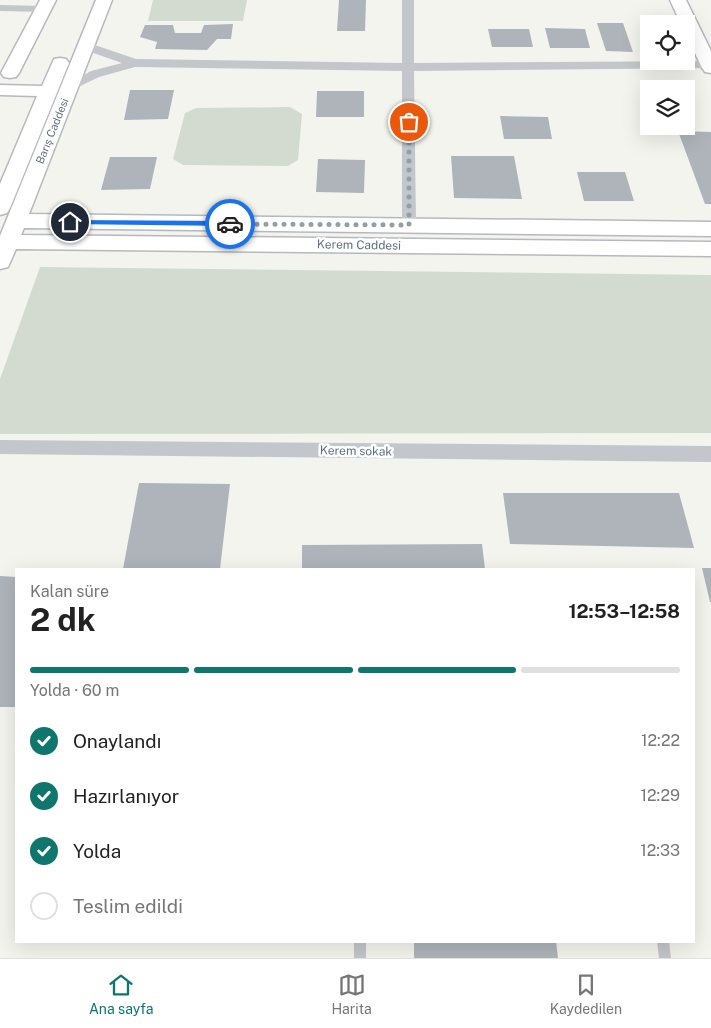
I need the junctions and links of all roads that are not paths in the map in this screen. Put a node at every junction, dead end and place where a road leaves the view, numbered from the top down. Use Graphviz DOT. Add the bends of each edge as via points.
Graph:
graph roads {
  1 [pos="86,0"];
  2 [pos="104,0"];
  3 [pos="408,0"];
  4 [pos="678,0"];
  5 [pos="46,4"];
  6 [pos="0,8"];
  7 [pos="75,27"];
  8 [pos="67,45"];
  9 [pos="86,46"];
  10 [pos="135,63"];
  11 [pos="409,67"];
  12 [pos="710,67"];
  13 [pos="10,73"];
  14 [pos="70,86"];
  15 [pos="0,90"];
  16 [pos="48,91"];
  17 [pos="0,208"];
  18 [pos="16,222"];
  19 [pos="409,225"];
  20 [pos="711,229"];
  21 [pos="8,242"];
  22 [pos="617,248"];
  23 [pos="711,249"];
  24 [pos="0,262"];
  25 [pos="711,262"];
  26 [pos="0,447"];
  27 [pos="711,454"];
  28 [pos="360,943"];
  29 [pos="662,943"];
  30 [pos="360,958"];
  31 [pos="666,958"];
  1 -- 7 [label="street"];
  2 -- 9 [label="street, Barış Caddesi"];
  3 -- 11 [label="street"];
  4 -- 12 [label="street"];
  5 -- 6 [label="street"];
  5 -- 13 [label="street"];
  8 -- 16 [label="street, Barış Caddesi"];
  9 -- 10 [label="street"];
  9 -- 14 [label="street, Barış Caddesi"];
  10 -- 11 [label="street"];
  10 -- 14 [label="street" via="95,74"];
  11 -- 12 [label="street"];
  11 -- 19 [label="street"];
  14 -- 18 [label="street, Barış Caddesi"];
  15 -- 16 [label="street"];
  16 -- 17 [label="street, Barış Caddesi"];
  18 -- 19 [label="street, Kerem Caddesi"];
  18 -- 21 [label="street, Barış Caddesi"];
  19 -- 20 [label="street, Kerem Caddesi"];
  21 -- 22 [label="street, Kerem Caddesi"];
  21 -- 24 [label="street, Barış Caddesi"];
  22 -- 23 [label="street, Kerem Caddesi"];
  22 -- 25 [label="street" via="654,258"];
  26 -- 27 [label="street, Kerem sokak"];
  28 -- 30 [label="lane"];
  29 -- 31 [label="lane"];
}
